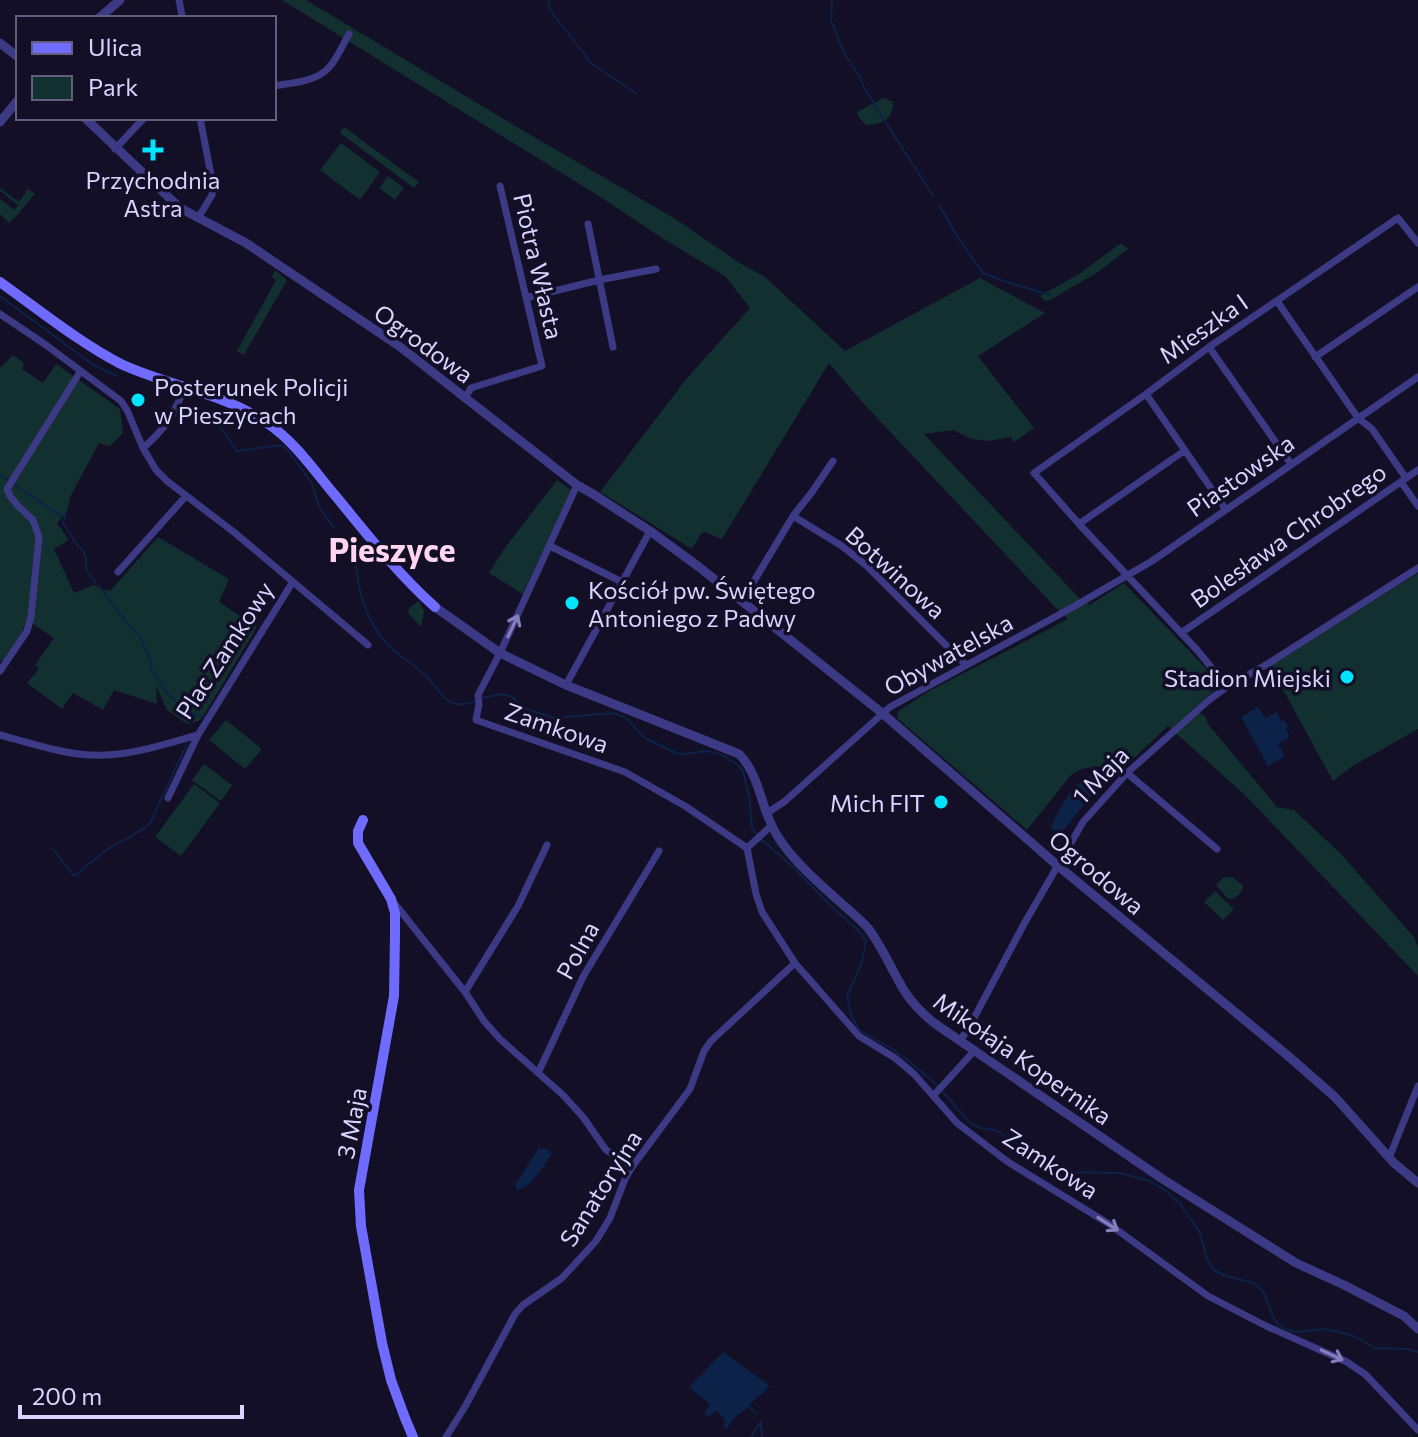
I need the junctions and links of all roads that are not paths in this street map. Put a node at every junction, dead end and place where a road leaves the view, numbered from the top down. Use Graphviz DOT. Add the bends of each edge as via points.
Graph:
graph roads {
  1 [pos="120,0"];
  2 [pos="179,0"];
  3 [pos="101,16"];
  4 [pos="182,16"];
  5 [pos="349,34"];
  6 [pos="0,43"];
  7 [pos="16,55"];
  8 [pos="276,86"];
  9 [pos="16,102"];
  10 [pos="87,120"];
  11 [pos="142,120"];
  12 [pos="200,120"];
  13 [pos="1,121"];
  14 [pos="115,149"];
  15 [pos="500,186"];
  16 [pos="198,218"];
  17 [pos="588,224"];
  18 [pos="1418,243"];
  19 [pos="656,269"];
  20 [pos="599,280"];
  21 [pos="0,282"];
  22 [pos="1418,287"];
  23 [pos="526,298"];
  24 [pos="1277,301"];
  25 [pos="0,314"];
  26 [pos="613,347"];
  27 [pos="1209,347"];
  28 [pos="1315,357"];
  29 [pos="80,372"];
  30 [pos="1418,377"];
  31 [pos="183,392"];
  32 [pos="1146,394"];
  33 [pos="465,398"];
  34 [pos="1358,418"];
  35 [pos="143,448"];
  36 [pos="1184,451"];
  37 [pos="833,461"];
  38 [pos="1291,464"];
  39 [pos="1418,470"];
  40 [pos="1403,480"];
  41 [pos="577,485"];
  42 [pos="186,496"];
  43 [pos="1418,506"];
  44 [pos="1226,510"];
  45 [pos="793,516"];
  46 [pos="1079,524"];
  47 [pos="650,531"];
  48 [pos="550,546"];
  49 [pos="1418,568"];
  50 [pos="118,572"];
  51 [pos="1128,576"];
  52 [pos="622,582"];
  53 [pos="292,583"];
  54 [pos="742,601"];
  55 [pos="1082,602"];
  56 [pos="435,607"];
  57 [pos="1181,633"];
  58 [pos="368,645"];
  59 [pos="500,653"];
  60 [pos="966,665"];
  61 [pos="0,671"];
  62 [pos="566,685"];
  63 [pos="1227,687"];
  64 [pos="882,713"];
  65 [pos="0,735"];
  66 [pos="198,735"];
  67 [pos="1127,773"];
  68 [pos="168,798"];
  69 [pos="767,813"];
  70 [pos="363,820"];
  71 [pos="771,826"];
  72 [pos="547,845"];
  73 [pos="747,848"];
  74 [pos="1217,849"];
  75 [pos="659,851"];
  76 [pos="1057,865"];
  77 [pos="391,899"];
  78 [pos="795,963"];
  79 [pos="465,992"];
  80 [pos="960,1040"];
  81 [pos="975,1050"];
  82 [pos="538,1073"];
  83 [pos="1418,1086"];
  84 [pos="938,1091"];
  85 [pos="1389,1158"];
  86 [pos="632,1167"];
  87 [pos="1418,1183"];
  88 [pos="1418,1329"];
  89 [pos="1418,1430"];
  90 [pos="413,1437"];
  91 [pos="446,1437"];
  1 -- 3 [label="street"];
  2 -- 4 [label="street"];
  5 -- 8 [label="street" via="323,74"];
  6 -- 7 [label="street"];
  9 -- 13 [label="street"];
  10 -- 14 [label="street, Ogrodowa"];
  11 -- 14 [label="street"];
  12 -- 16 [label="street" via="213,185"];
  14 -- 16 [label="street, Ogrodowa"];
  15 -- 23 [label="street, Piotra Własta"];
  16 -- 33 [label="street, Ogrodowa" via="306,283"];
  17 -- 20 [label="street"];
  18 -- 24 [label="street, Mieszka I" via="1398,218"];
  19 -- 20 [label="street"];
  20 -- 23 [label="street"];
  20 -- 26 [label="street"];
  21 -- 31 [label="main road" via="97,350"];
  22 -- 28 [label="street"];
  23 -- 33 [label="street, Piotra Własta" via="542,366 471,388"];
  24 -- 27 [label="street, Mieszka I"];
  24 -- 28 [label="street"];
  25 -- 29 [label="street"];
  27 -- 32 [label="street, Mieszka I"];
  27 -- 38 [label="street"];
  28 -- 34 [label="street"];
  29 -- 35 [label="street" via="121,401"];
  29 -- 61 [label="street" via="7,489 33,520 39,537 27,631"];
  30 -- 34 [label="street, Piastowska"];
  31 -- 35 [label="street" via="177,409"];
  31 -- 56 [label="main road" via="249,412 282,434 378,549"];
  32 -- 36 [label="street"];
  32 -- 46 [label="street, Mieszka I" via="1034,473"];
  33 -- 41 [label="street, Ogrodowa"];
  34 -- 38 [label="street, Piastowska"];
  34 -- 40 [label="street" via="1372,429"];
  35 -- 42 [label="street" via="156,470"];
  36 -- 44 [label="street"];
  36 -- 46 [label="street"];
  37 -- 45 [label="street"];
  38 -- 44 [label="street, Piastowska"];
  39 -- 40 [label="street, Bolesława Chrobrego"];
  40 -- 43 [label="street"];
  40 -- 57 [label="street, Bolesława Chrobrego"];
  41 -- 47 [label="street, Ogrodowa"];
  41 -- 48 [label="street"];
  42 -- 50 [label="street"];
  42 -- 53 [label="street"];
  44 -- 51 [label="street, Piastowska"];
  45 -- 54 [label="street"];
  45 -- 60 [label="street, Botwinowa" via="867,566"];
  46 -- 51 [label="street"];
  47 -- 52 [label="street"];
  47 -- 54 [label="street, Ogrodowa"];
  48 -- 52 [label="street"];
  59 -- 48 [label="street, one-way"];
  49 -- 63 [label="street, 1 Maja"];
  51 -- 55 [label="street, Piastowska"];
  51 -- 57 [label="street"];
  52 -- 62 [label="street"];
  53 -- 58 [label="street"];
  53 -- 66 [label="street, Plac Zamkowy"];
  54 -- 64 [label="street, Ogrodowa"];
  55 -- 60 [label="street, Obywatelska"];
  56 -- 59 [label="street, Mikołaja Kopernika"];
  57 -- 63 [label="street"];
  59 -- 62 [label="street, Mikołaja Kopernika"];
  59 -- 73 [label="street, Zamkowa" via="478,700 476,720 625,772"];
  60 -- 64 [label="street, Obywatelska"];
  62 -- 69 [label="street, Mikołaja Kopernika" via="739,754"];
  63 -- 67 [label="street, 1 Maja"];
  64 -- 69 [label="street, Obywatelska"];
  64 -- 76 [label="street, Ogrodowa"];
  65 -- 66 [label="street, Plac Zamkowy" via="67,752 106,755"];
  66 -- 68 [label="street"];
  67 -- 74 [label="street"];
  67 -- 76 [label="street, 1 Maja" via="1083,822"];
  69 -- 71 [label="street, Mikołaja Kopernika"];
  70 -- 77 [label="main road, 3 Maja" via="358,843"];
  71 -- 73 [label="street"];
  71 -- 80 [label="street, Mikołaja Kopernika" via="819,884 866,926 915,1005"];
  72 -- 79 [label="street" via="518,906"];
  73 -- 78 [label="street, Zamkowa" via="762,912"];
  75 -- 82 [label="street, Polna" via="584,975"];
  76 -- 80 [label="street, 1 Maja"];
  76 -- 85 [label="street, Ogrodowa" via="1335,1097"];
  77 -- 79 [label="street"];
  77 -- 90 [label="main road, 3 Maja" via="394,996 359,1190 382,1343"];
  78 -- 84 [label="street, Zamkowa" via="859,1036"];
  78 -- 86 [label="street, Sanatoryjna" via="711,1041 690,1089"];
  79 -- 82 [label="street" via="500,1039"];
  80 -- 81 [label="street, Mikołaja Kopernika"];
  81 -- 84 [label="street"];
  81 -- 88 [label="street, Mikołaja Kopernika" via="1161,1178 1296,1263 1404,1316"];
  82 -- 86 [label="street" via="573,1106 606,1150"];
  83 -- 85 [label="street"];
  84 -- 89 [label="street, Zamkowa, one-way" via="957,1123 1008,1162 1109,1224 1208,1296 1347,1362"];
  85 -- 87 [label="street, Ogrodowa"];
  86 -- 91 [label="street, Sanatoryjna" via="596,1241 562,1278 515,1314"];
}
